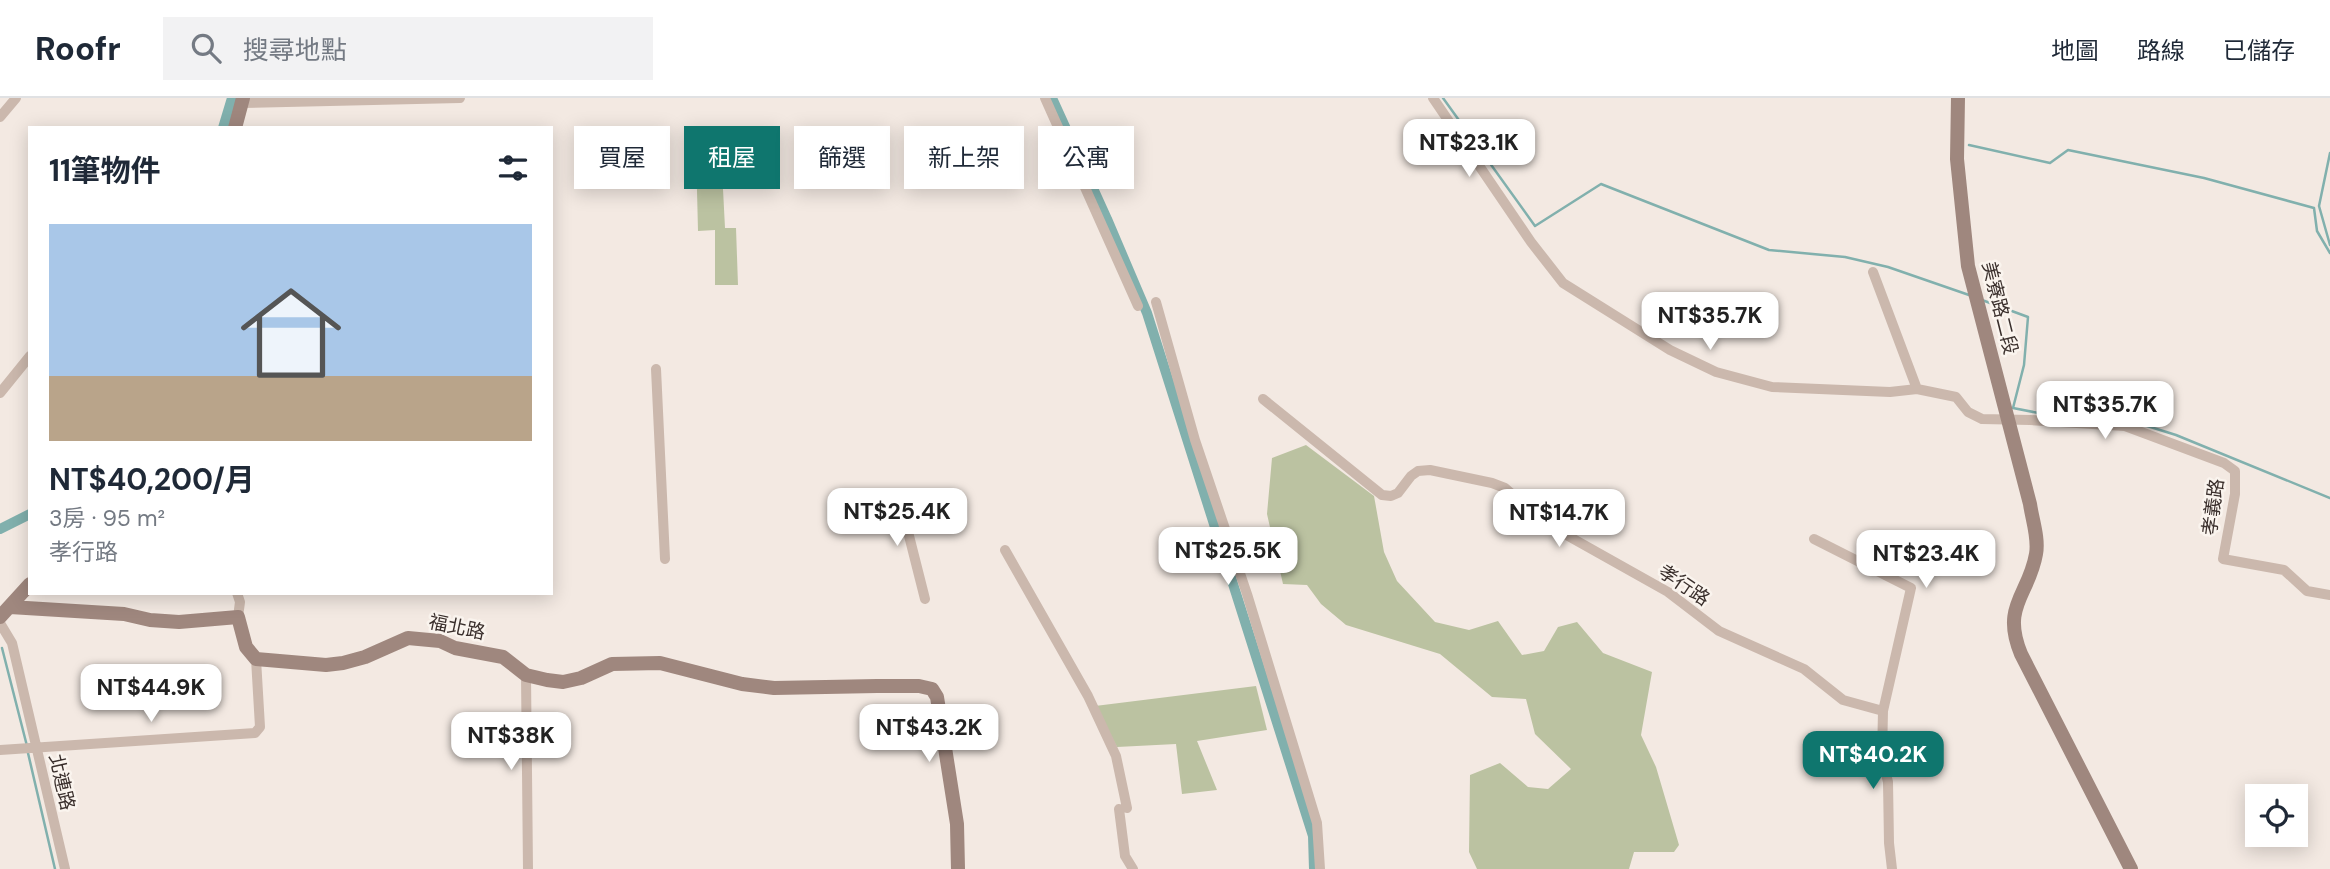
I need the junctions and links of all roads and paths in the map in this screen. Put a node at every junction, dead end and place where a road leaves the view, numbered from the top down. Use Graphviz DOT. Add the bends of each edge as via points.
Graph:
graph roads {
  1 [pos="16,98"];
  2 [pos="460,98"];
  3 [pos="1045,98"];
  4 [pos="1433,98"];
  5 [pos="1958,98"];
  6 [pos="242,101"];
  7 [pos="0,117"];
  8 [pos="235,126"];
  9 [pos="1873,272"];
  10 [pos="1156,302"];
  11 [pos="1138,306"];
  12 [pos="28,358"];
  13 [pos="656,369"];
  14 [pos="1917,389"];
  15 [pos="0,393"];
  16 [pos="1263,399"];
  17 [pos="2008,420"];
  18 [pos="858,511"];
  19 [pos="1814,539"];
  20 [pos="1005,550"];
  21 [pos="665,559"];
  22 [pos="28,586"];
  23 [pos="238,595"];
  24 [pos="2330,595"];
  25 [pos="925,599"];
  26 [pos="5,612"];
  27 [pos="238,617"];
  28 [pos="0,623"];
  29 [pos="256,659"];
  30 [pos="526,675"];
  31 [pos="1883,711"];
  32 [pos="36,748"];
  33 [pos="0,750"];
  34 [pos="65,869"];
  35 [pos="528,869"];
  36 [pos="958,869"];
  37 [pos="1133,869"];
  38 [pos="1320,869"];
  39 [pos="1892,869"];
  40 [pos="2131,869"];
  1 -- 7 [label="street"];
  2 -- 6 [label="street"];
  3 -- 11 [label="street"];
  4 -- 14 [label="street, 孝義路" via="1563,283 1670,350 1716,372 1772,387"];
  5 -- 17 [label="street, 美寮路二段" via="1957,159 1968,266"];
  6 -- 8 [label="street"];
  9 -- 14 [label="street"];
  10 -- 38 [label="street" via="1317,823"];
  12 -- 15 [label="street"];
  13 -- 21 [label="street"];
  14 -- 17 [label="street, 孝義路" via="1956,397 1968,412 1982,419"];
  16 -- 31 [label="street, 孝行路" via="1382,495 1398,493 1418,471 1492,482 1545,523 1668,592 1719,631 1804,669 1843,700"];
  17 -- 24 [label="street, 孝義路" via="2125,426 2224,463 2235,471 2235,494 2223,559 2284,570 2307,591"];
  17 -- 40 [label="street, 美寮路二段" via="2030,504 2036,552 2015,610 2015,637"];
  18 -- 25 [label="street" via="903,512"];
  19 -- 31 [label="street" via="1911,588"];
  20 -- 37 [label="street" via="1116,756 1125,856"];
  22 -- 26 [label="street"];
  23 -- 27 [label="street"];
  26 -- 27 [label="street" via="124,614 179,622"];
  27 -- 29 [label="street" via="246,648"];
  28 -- 32 [label="street, 北連路" via="12,643"];
  29 -- 30 [label="street, 福北路" via="326,666 365,657 408,638 503,657"];
  29 -- 32 [label="street" via="261,727 255,733"];
  30 -- 35 [label="street"];
  30 -- 36 [label="street, 福北路" via="563,682 612,664 660,663 774,688 932,689 957,824"];
  31 -- 39 [label="street" via="1882,757 1888,782"];
  32 -- 33 [label="street"];
  32 -- 34 [label="street, 北連路"];
}
